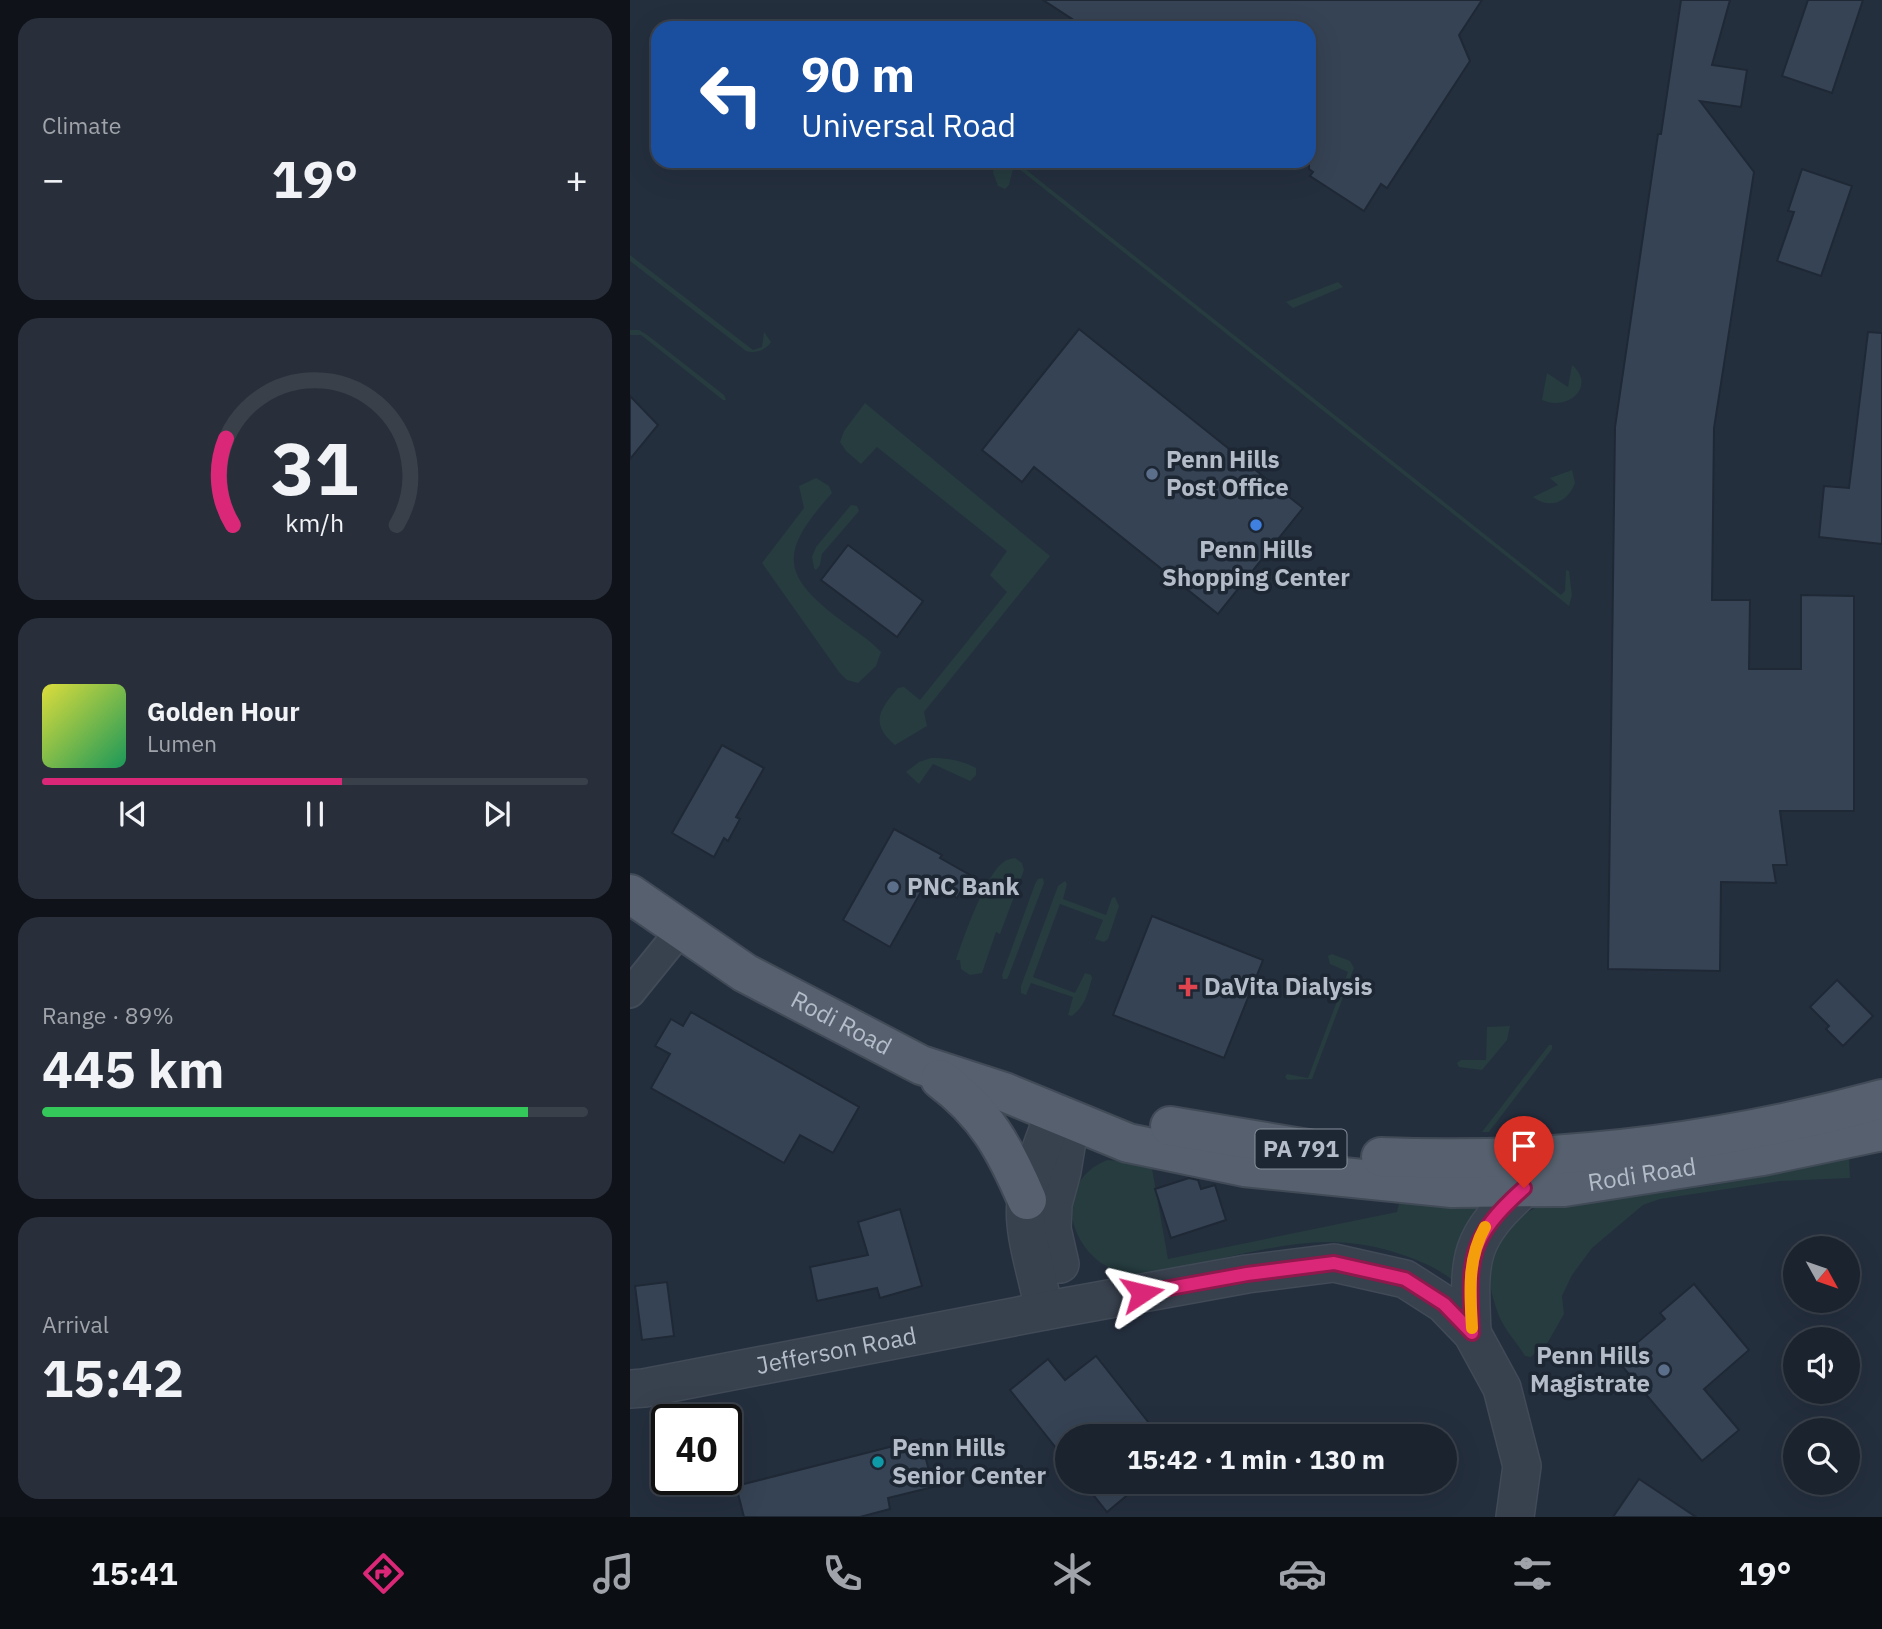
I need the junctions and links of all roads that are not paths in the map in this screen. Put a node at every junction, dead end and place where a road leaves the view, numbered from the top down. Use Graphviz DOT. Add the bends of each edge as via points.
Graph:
graph roads {
  1 [pos="630,894"];
  2 [pos="681,930"];
  3 [pos="630,993"];
  4 [pos="921,1065"];
  5 [pos="1882,1099"];
  6 [pos="1062,1116"];
  7 [pos="1882,1131"];
  8 [pos="1524,1188"];
  9 [pos="1027,1200"];
  10 [pos="1055,1309"];
  11 [pos="1472,1333"];
  12 [pos="630,1389"];
  13 [pos="1515,1517"];
  1 -- 2 [label="main road, Rodi Road / PA 791"];
  2 -- 3 [label="street"];
  2 -- 4 [label="main road, Rodi Road / PA 791" via="745,973"];
  4 -- 6 [label="main road, Rodi Road / PA 791"];
  4 -- 9 [label="main road" via="967,1100 986,1121"];
  5 -- 6 [label="main road, Rodi Road / PA 791" via="1812,1118 1660,1146 1455,1160 1294,1148 1155,1123"];
  6 -- 8 [label="main road, Rodi Road / PA 791" via="1128,1143 1244,1167 1452,1188"];
  6 -- 9 [label="street"];
  6 -- 10 [label="street" via="1062,1171 1052,1229 1061,1267"];
  7 -- 8 [label="main road, Rodi Road / PA 791" via="1763,1156 1564,1187"];
  8 -- 11 [label="street" via="1483,1230 1473,1258"];
  9 -- 10 [label="street" via="1028,1229"];
  10 -- 11 [label="street, Jefferson Road" via="1334,1263 1405,1279 1444,1304"];
  10 -- 12 [label="street, Jefferson Road"];
  11 -- 13 [label="street" via="1502,1388 1522,1466"];
}
